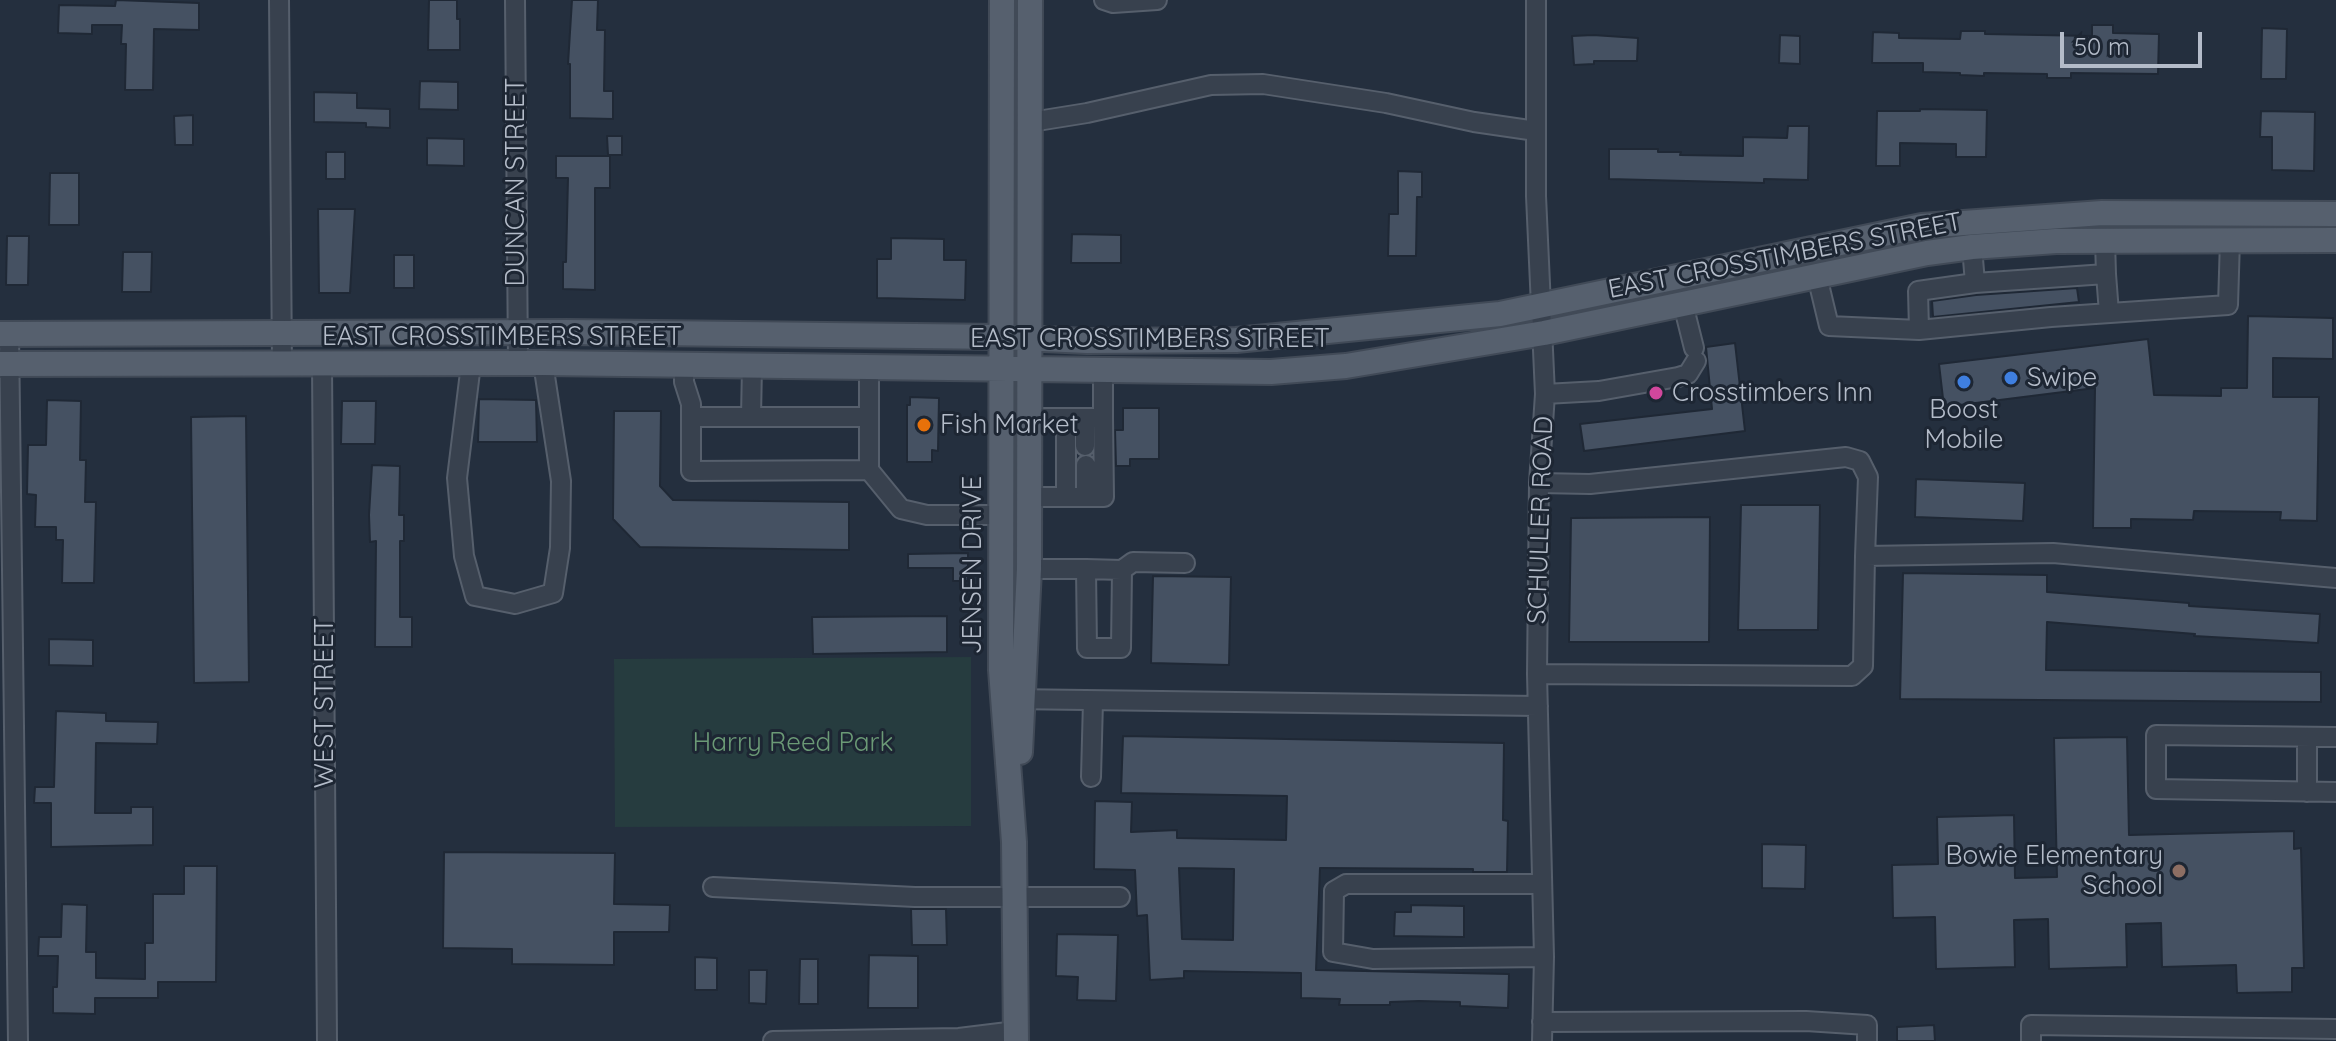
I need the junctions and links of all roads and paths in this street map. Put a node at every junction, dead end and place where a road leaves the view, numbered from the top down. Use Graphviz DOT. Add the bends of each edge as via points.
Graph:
graph roads {
  1 [pos="279,0"];
  2 [pos="515,0"];
  3 [pos="1002,0"];
  4 [pos="1030,0"];
  5 [pos="1104,0"];
  6 [pos="1157,0"];
  7 [pos="1536,0"];
  8 [pos="1002,41"];
  9 [pos="1031,42"];
  10 [pos="1031,122"];
  11 [pos="1536,131"];
  12 [pos="2102,213"];
  13 [pos="2336,214"];
  14 [pos="2230,240"];
  15 [pos="2336,240"];
  16 [pos="2105,241"];
  17 [pos="1972,247"];
  18 [pos="1809,249"];
  19 [pos="2106,274"];
  20 [pos="1817,276"];
  21 [pos="1975,283"];
  22 [pos="1683,304"];
  23 [pos="1542,306"];
  24 [pos="2109,313"];
  25 [pos="1919,330"];
  26 [pos="1340,331"];
  27 [pos="518,332"];
  28 [pos="281,333"];
  29 [pos="684,333"];
  30 [pos="1544,333"];
  31 [pos="5,334"];
  32 [pos="1002,337"];
  33 [pos="1029,338"];
  34 [pos="543,363"];
  35 [pos="5,364"];
  36 [pos="471,364"];
  37 [pos="518,364"];
  38 [pos="282,365"];
  39 [pos="322,365"];
  40 [pos="684,365"];
  41 [pos="752,366"];
  42 [pos="1338,366"];
  43 [pos="869,368"];
  44 [pos="1001,369"];
  45 [pos="1029,369"];
  46 [pos="1103,369"];
  47 [pos="1545,394"];
  48 [pos="691,417"];
  49 [pos="751,417"];
  50 [pos="869,417"];
  51 [pos="1029,418"];
  52 [pos="1085,418"];
  53 [pos="1085,446"];
  54 [pos="1086,465"];
  55 [pos="869,470"];
  56 [pos="1539,483"];
  57 [pos="1029,497"];
  58 [pos="1066,497"];
  59 [pos="1086,497"];
  60 [pos="1001,515"];
  61 [pos="1865,556"];
  62 [pos="1185,563"];
  63 [pos="1029,569"];
  64 [pos="1086,569"];
  65 [pos="1122,570"];
  66 [pos="2336,578"];
  67 [pos="6,584"];
  68 [pos="1537,674"];
  69 [pos="1013,699"];
  70 [pos="1093,701"];
  71 [pos="1538,706"];
  72 [pos="2307,737"];
  73 [pos="2336,737"];
  74 [pos="1091,777"];
  75 [pos="2307,792"];
  76 [pos="2336,792"];
  77 [pos="1542,884"];
  78 [pos="713,887"];
  79 [pos="1015,895"];
  80 [pos="1120,897"];
  81 [pos="1544,957"];
  82 [pos="2336,1029"];
  83 [pos="1542,1032"];
  84 [pos="1016,1036"];
  85 [pos="18,1041"];
  86 [pos="327,1041"];
  87 [pos="773,1041"];
  88 [pos="1867,1041"];
  89 [pos="2031,1041"];
  1 -- 28 [label="street"];
  2 -- 27 [label="street, DUNCAN STREET"];
  3 -- 8 [label="main road, JENSEN DRIVE"];
  4 -- 9 [label="main road, JENSEN DRIVE"];
  5 -- 6 [label="street"];
  7 -- 11 [label="street, SCHULLER ROAD"];
  8 -- 9 [label="main road"];
  8 -- 32 [label="main road, JENSEN DRIVE"];
  9 -- 10 [label="main road, JENSEN DRIVE"];
  10 -- 11 [label="street" via="1211,85 1263,84"];
  10 -- 33 [label="main road, JENSEN DRIVE"];
  11 -- 23 [label="street, SCHULLER ROAD"];
  12 -- 13 [label="main road, EAST CROSSTIMBERS STREET"];
  12 -- 16 [label="main road"];
  12 -- 18 [label="main road, EAST CROSSTIMBERS STREET" via="1922,226"];
  14 -- 15 [label="main road, EAST CROSSTIMBERS STREET"];
  14 -- 16 [label="main road, EAST CROSSTIMBERS STREET"];
  14 -- 24 [label="street" via="2228,305"];
  16 -- 17 [label="main road, EAST CROSSTIMBERS STREET"];
  16 -- 19 [label="street"];
  17 -- 20 [label="main road, EAST CROSSTIMBERS STREET"];
  17 -- 21 [label="street"];
  18 -- 20 [label="main road"];
  18 -- 23 [label="main road, EAST CROSSTIMBERS STREET"];
  19 -- 21 [label="street"];
  19 -- 24 [label="street"];
  20 -- 22 [label="main road, EAST CROSSTIMBERS STREET"];
  20 -- 25 [label="street" via="1829,326"];
  21 -- 25 [label="street" via="1918,291"];
  22 -- 30 [label="main road, EAST CROSSTIMBERS STREET"];
  22 -- 47 [label="street" via="1695,354 1688,374 1599,391"];
  23 -- 26 [label="main road, EAST CROSSTIMBERS STREET"];
  23 -- 30 [label="street, SCHULLER ROAD"];
  24 -- 25 [label="street"];
  26 -- 33 [label="main road, EAST CROSSTIMBERS STREET" via="1236,340"];
  26 -- 42 [label="main road"];
  27 -- 28 [label="main road, EAST CROSSTIMBERS STREET"];
  27 -- 29 [label="main road, EAST CROSSTIMBERS STREET"];
  27 -- 37 [label="street, DUNCAN STREET"];
  28 -- 31 [label="main road, EAST CROSSTIMBERS STREET"];
  28 -- 38 [label="street"];
  29 -- 32 [label="main road, EAST CROSSTIMBERS STREET"];
  29 -- 40 [label="main road"];
  30 -- 42 [label="main road, EAST CROSSTIMBERS STREET"];
  30 -- 47 [label="street, SCHULLER ROAD"];
  31 -- 35 [label="street"];
  32 -- 33 [label="main road, EAST CROSSTIMBERS STREET"];
  32 -- 44 [label="main road, JENSEN DRIVE"];
  33 -- 45 [label="main road, JENSEN DRIVE"];
  34 -- 36 [label="street" via="561,481 560,548 553,593 515,604 475,596 464,556 457,478"];
  34 -- 37 [label="main road, EAST CROSSTIMBERS STREET"];
  34 -- 40 [label="main road, EAST CROSSTIMBERS STREET"];
  35 -- 38 [label="main road, EAST CROSSTIMBERS STREET"];
  35 -- 67 [label="street"];
  36 -- 37 [label="main road, EAST CROSSTIMBERS STREET"];
  36 -- 39 [label="main road, EAST CROSSTIMBERS STREET"];
  38 -- 39 [label="main road, EAST CROSSTIMBERS STREET"];
  39 -- 86 [label="street, WEST STREET"];
  40 -- 41 [label="main road, EAST CROSSTIMBERS STREET"];
  40 -- 48 [label="street"];
  41 -- 43 [label="main road, EAST CROSSTIMBERS STREET"];
  41 -- 49 [label="street"];
  42 -- 46 [label="main road, EAST CROSSTIMBERS STREET" via="1271,372"];
  43 -- 44 [label="main road, EAST CROSSTIMBERS STREET"];
  43 -- 50 [label="street"];
  44 -- 45 [label="main road, EAST CROSSTIMBERS STREET"];
  44 -- 60 [label="main road, JENSEN DRIVE"];
  45 -- 46 [label="main road, EAST CROSSTIMBERS STREET"];
  45 -- 51 [label="main road, JENSEN DRIVE"];
  46 -- 52 [label="street"];
  47 -- 56 [label="street, SCHULLER ROAD"];
  48 -- 49 [label="street"];
  48 -- 55 [label="street" via="691,471"];
  49 -- 50 [label="street"];
  50 -- 55 [label="street"];
  51 -- 52 [label="street"];
  51 -- 57 [label="main road, JENSEN DRIVE"];
  52 -- 53 [label="street"];
  52 -- 58 [label="street"];
  52 -- 59 [label="street" via="1104,497"];
  54 -- 59 [label="street"];
  55 -- 60 [label="street" via="901,509 927,515"];
  56 -- 61 [label="street" via="1642,480 1846,457 1860,461 1868,477"];
  56 -- 68 [label="street, SCHULLER ROAD"];
  57 -- 58 [label="street"];
  57 -- 63 [label="main road, JENSEN DRIVE"];
  58 -- 59 [label="street"];
  60 -- 69 [label="main road, JENSEN DRIVE"];
  61 -- 66 [label="street" via="2053,553"];
  61 -- 68 [label="street" via="1863,666 1852,676"];
  62 -- 65 [label="street" via="1133,562"];
  63 -- 64 [label="street"];
  63 -- 69 [label="main road, JENSEN DRIVE"];
  64 -- 65 [label="street"];
  64 -- 65 [label="street" via="1087,648 1121,648"];
  67 -- 85 [label="street"];
  68 -- 71 [label="street, SCHULLER ROAD"];
  69 -- 70 [label="street"];
  69 -- 79 [label="main road, JENSEN DRIVE"];
  70 -- 71 [label="street"];
  70 -- 74 [label="street"];
  71 -- 77 [label="street, SCHULLER ROAD"];
  72 -- 73 [label="street"];
  72 -- 75 [label="street"];
  72 -- 75 [label="street" via="2156,735 2156,789"];
  75 -- 76 [label="street"];
  77 -- 81 [label="street, SCHULLER ROAD"];
  77 -- 81 [label="street" via="1346,884 1334,891 1333,952 1373,959"];
  78 -- 79 [label="street" via="915,897"];
  79 -- 80 [label="street"];
  79 -- 84 [label="main road, JENSEN DRIVE"];
  81 -- 83 [label="street, SCHULLER ROAD"];
  82 -- 89 [label="street" via="2031,1025"];
  83 -- 88 [label="street" via="1806,1021 1867,1025"];
  84 -- 87 [label="street"];
}
